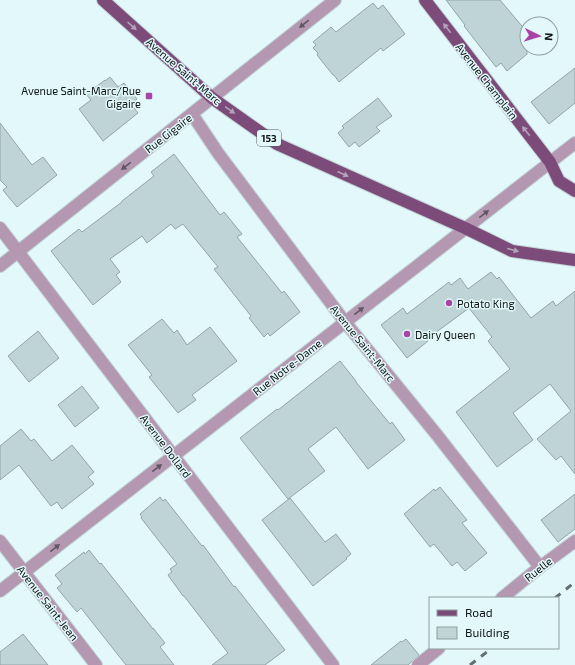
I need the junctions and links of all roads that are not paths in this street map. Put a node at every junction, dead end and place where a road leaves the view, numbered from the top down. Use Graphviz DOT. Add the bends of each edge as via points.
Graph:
graph roads {
  1 [pos="103,0"];
  2 [pos="335,0"];
  3 [pos="425,0"];
  4 [pos="212,98"];
  5 [pos="192,114"];
  6 [pos="575,143"];
  7 [pos="550,162"];
  8 [pos="575,191"];
  9 [pos="0,228"];
  10 [pos="465,228"];
  11 [pos="18,252"];
  12 [pos="575,260"];
  13 [pos="0,266"];
  14 [pos="345,322"];
  15 [pos="173,456"];
  16 [pos="575,541"];
  17 [pos="0,542"];
  18 [pos="540,567"];
  19 [pos="24,572"];
  20 [pos="0,591"];
  21 [pos="503,597"];
  22 [pos="438,649"];
  23 [pos="96,665"];
  24 [pos="333,665"];
  25 [pos="418,665"];
  1 -- 4 [label="main road, Avenue Saint-Marc / 153, one-way"];
  2 -- 4 [label="street, Rue Gigaire, one-way"];
  7 -- 3 [label="main road, Avenue Champlain, one-way"];
  4 -- 5 [label="street, Rue Gigaire"];
  4 -- 10 [label="main road, Avenue Saint-Marc / 153, one-way" via="277,144"];
  5 -- 11 [label="street, Rue Gigaire, one-way"];
  5 -- 14 [label="street, Avenue Saint-Marc" via="218,154"];
  6 -- 7 [label="street, Rue Notre-Dame"];
  7 -- 8 [label="main road, Avenue Champlain" via="559,181"];
  10 -- 7 [label="street, Rue Notre-Dame, one-way"];
  9 -- 11 [label="street, Avenue Dollard"];
  10 -- 12 [label="main road, 153, one-way" via="512,251"];
  14 -- 10 [label="street, Rue Notre-Dame, one-way"];
  11 -- 13 [label="street, Rue Gigaire"];
  11 -- 15 [label="street, Avenue Dollard"];
  14 -- 15 [label="street, Rue Notre-Dame"];
  14 -- 18 [label="street, Avenue Saint-Marc"];
  19 -- 15 [label="street, Rue Notre-Dame, one-way"];
  15 -- 24 [label="street, Avenue Dollard"];
  16 -- 18 [label="street, Ruelle"];
  17 -- 19 [label="street, Avenue Saint-Jean"];
  18 -- 21 [label="street, Ruelle"];
  19 -- 20 [label="street, Rue Notre-Dame"];
  19 -- 23 [label="street, Avenue Saint-Jean"];
  22 -- 25 [label="street"];
}
